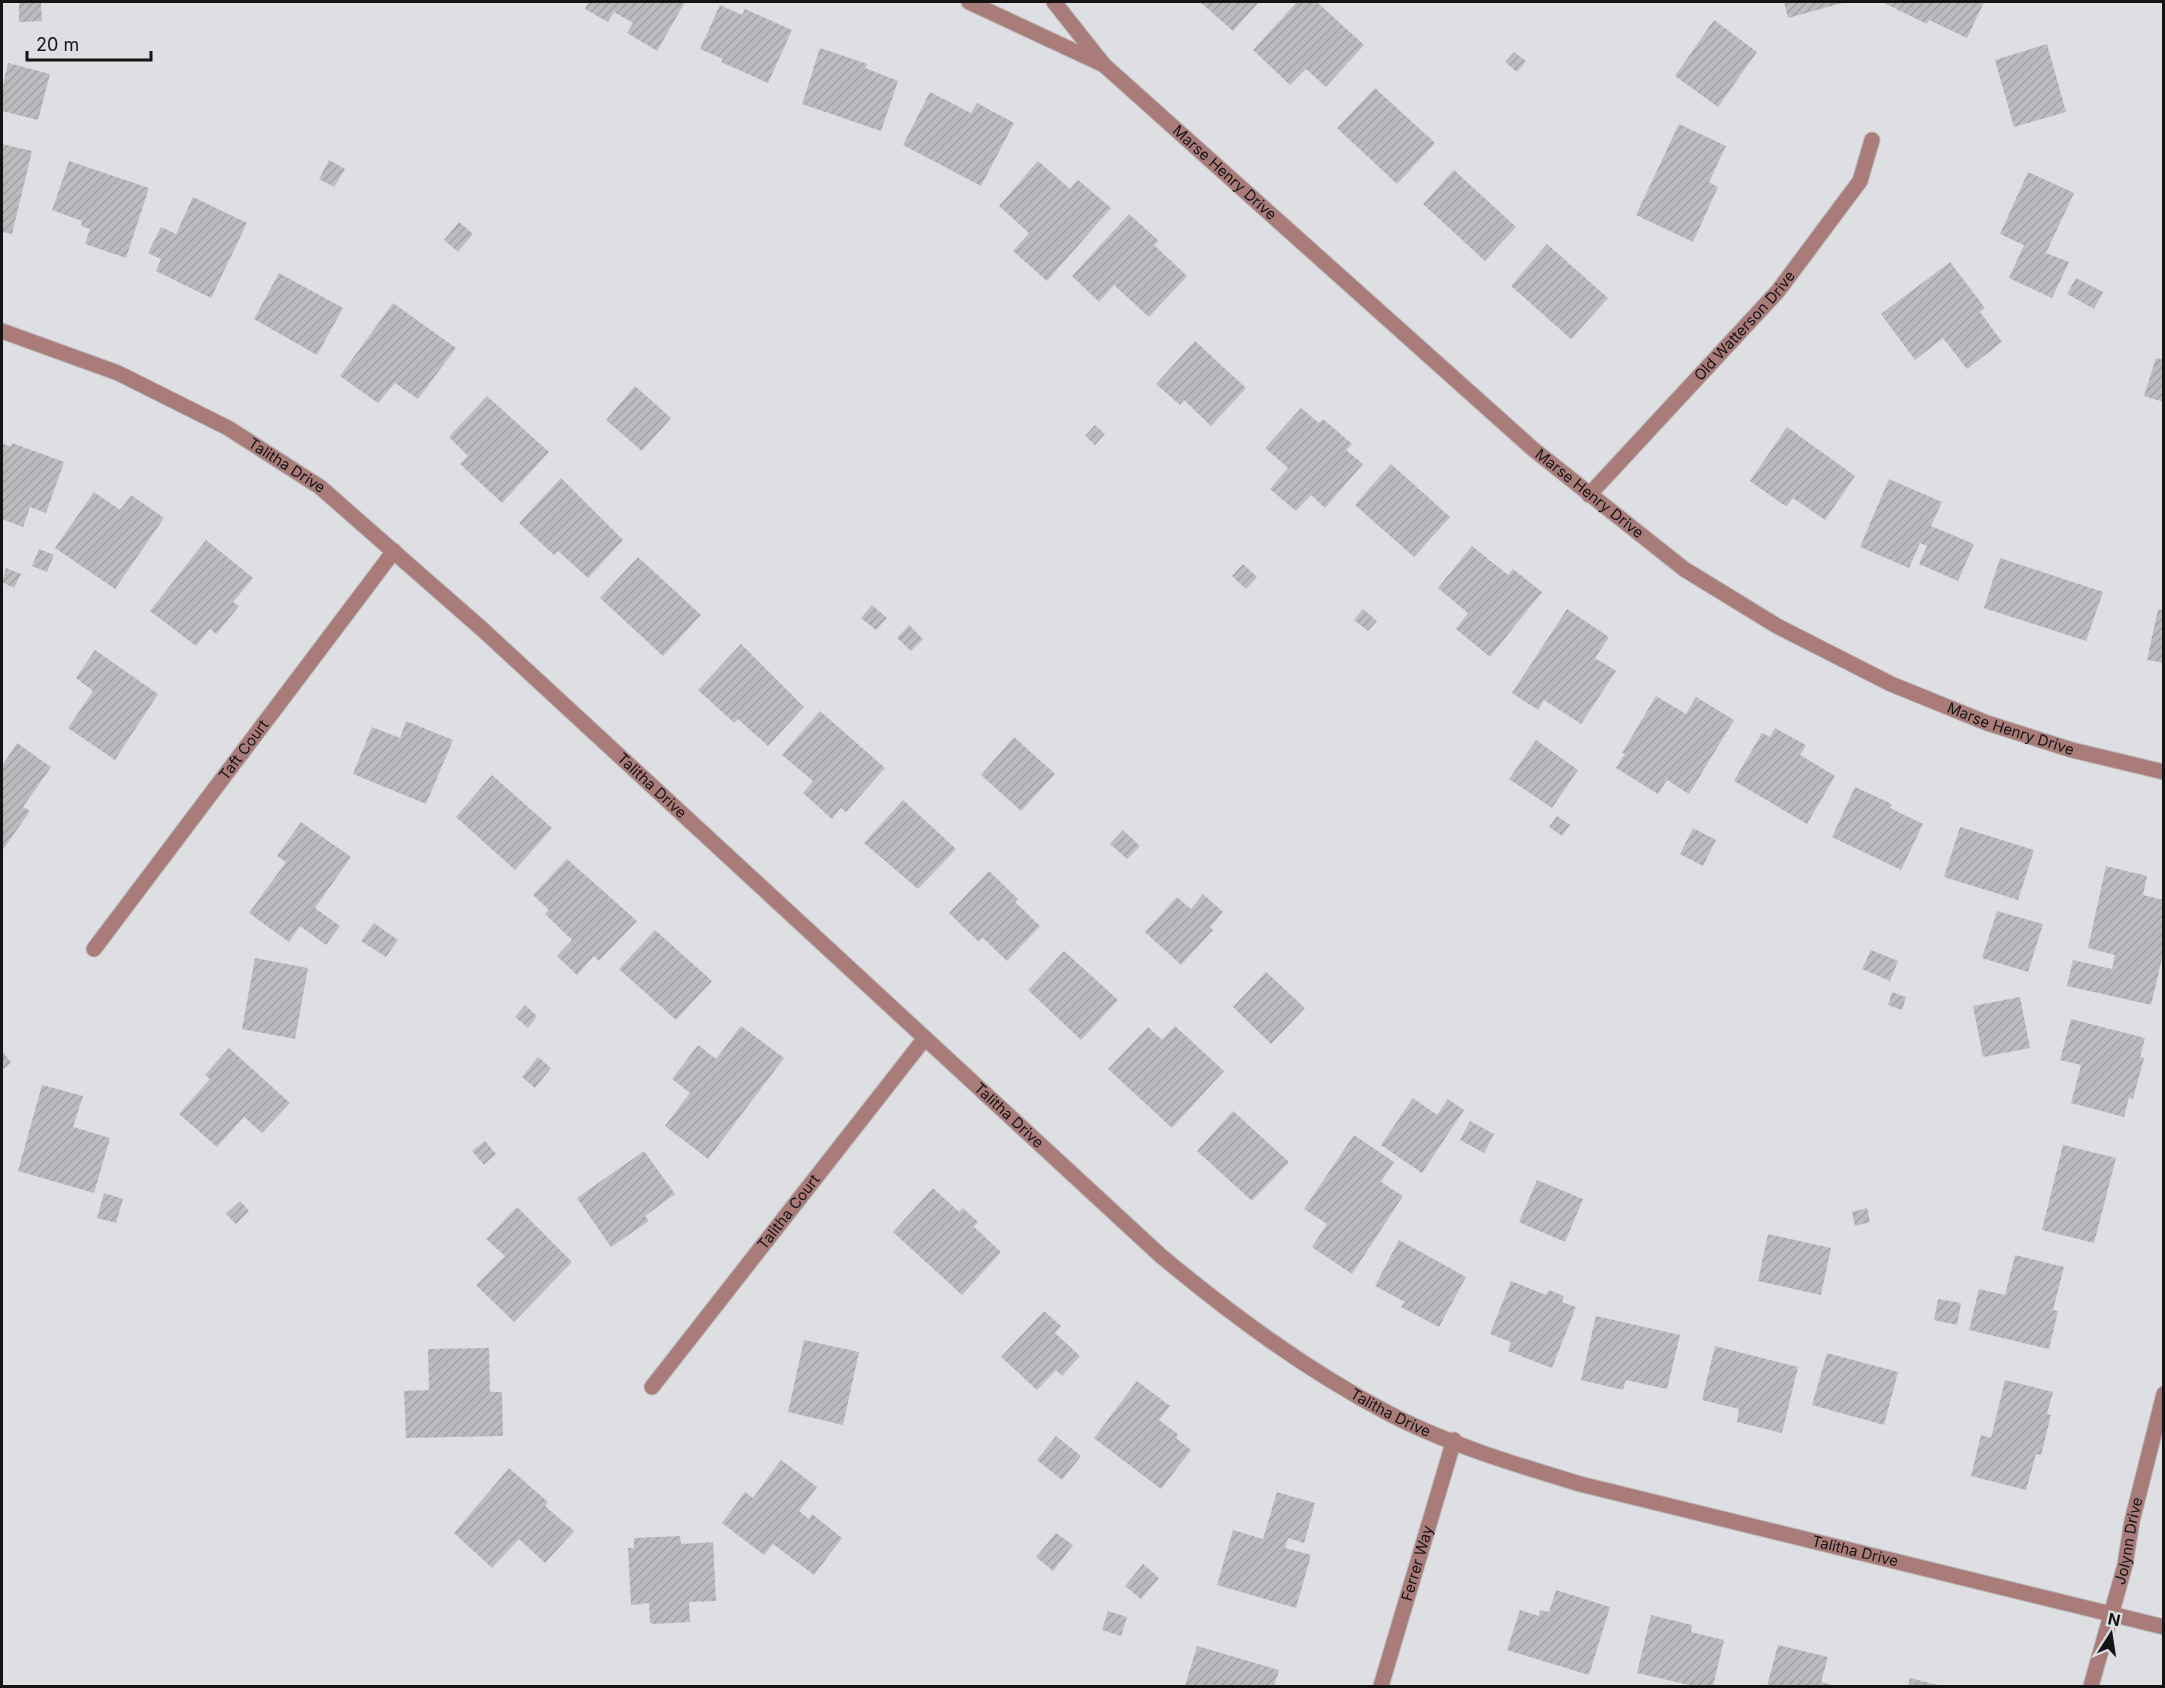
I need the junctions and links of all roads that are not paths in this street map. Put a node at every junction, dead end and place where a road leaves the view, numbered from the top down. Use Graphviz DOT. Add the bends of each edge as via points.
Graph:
graph roads {
  1 [pos="969,2"];
  2 [pos="1054,2"];
  3 [pos="1104,65"];
  4 [pos="1872,140"];
  5 [pos="2,331"];
  6 [pos="1589,495"];
  7 [pos="394,552"];
  8 [pos="2163,772"];
  9 [pos="94,949"];
  10 [pos="925,1038"];
  11 [pos="652,1387"];
  12 [pos="2163,1394"];
  13 [pos="1454,1440"];
  14 [pos="2112,1614"];
  15 [pos="2163,1627"];
  16 [pos="1381,1686"];
  17 [pos="2091,1686"];
  1 -- 3 [label="street, Marse Henry Drive"];
  2 -- 3 [label="street, Marse Henry Drive"];
  3 -- 6 [label="street, Marse Henry Drive"];
  4 -- 6 [label="street, Old Watterson Drive" via="1860,182 1778,291"];
  5 -- 7 [label="street, Talitha Drive" via="118,373 228,428 320,487"];
  6 -- 8 [label="street, Marse Henry Drive" via="1684,569 1777,626 1892,684 1987,723 2072,750"];
  7 -- 9 [label="street, Taft Court"];
  7 -- 10 [label="street, Talitha Drive"];
  10 -- 11 [label="street, Talitha Court"];
  10 -- 13 [label="street, Talitha Drive" via="1161,1256 1222,1307 1323,1376 1390,1414"];
  12 -- 14 [label="street, Jolynn Drive"];
  13 -- 14 [label="street, Talitha Drive" via="1580,1484"];
  13 -- 16 [label="street, Ferrer Way"];
  14 -- 15 [label="street, Talitha Drive"];
  14 -- 17 [label="street, Jolynn Drive"];
}
